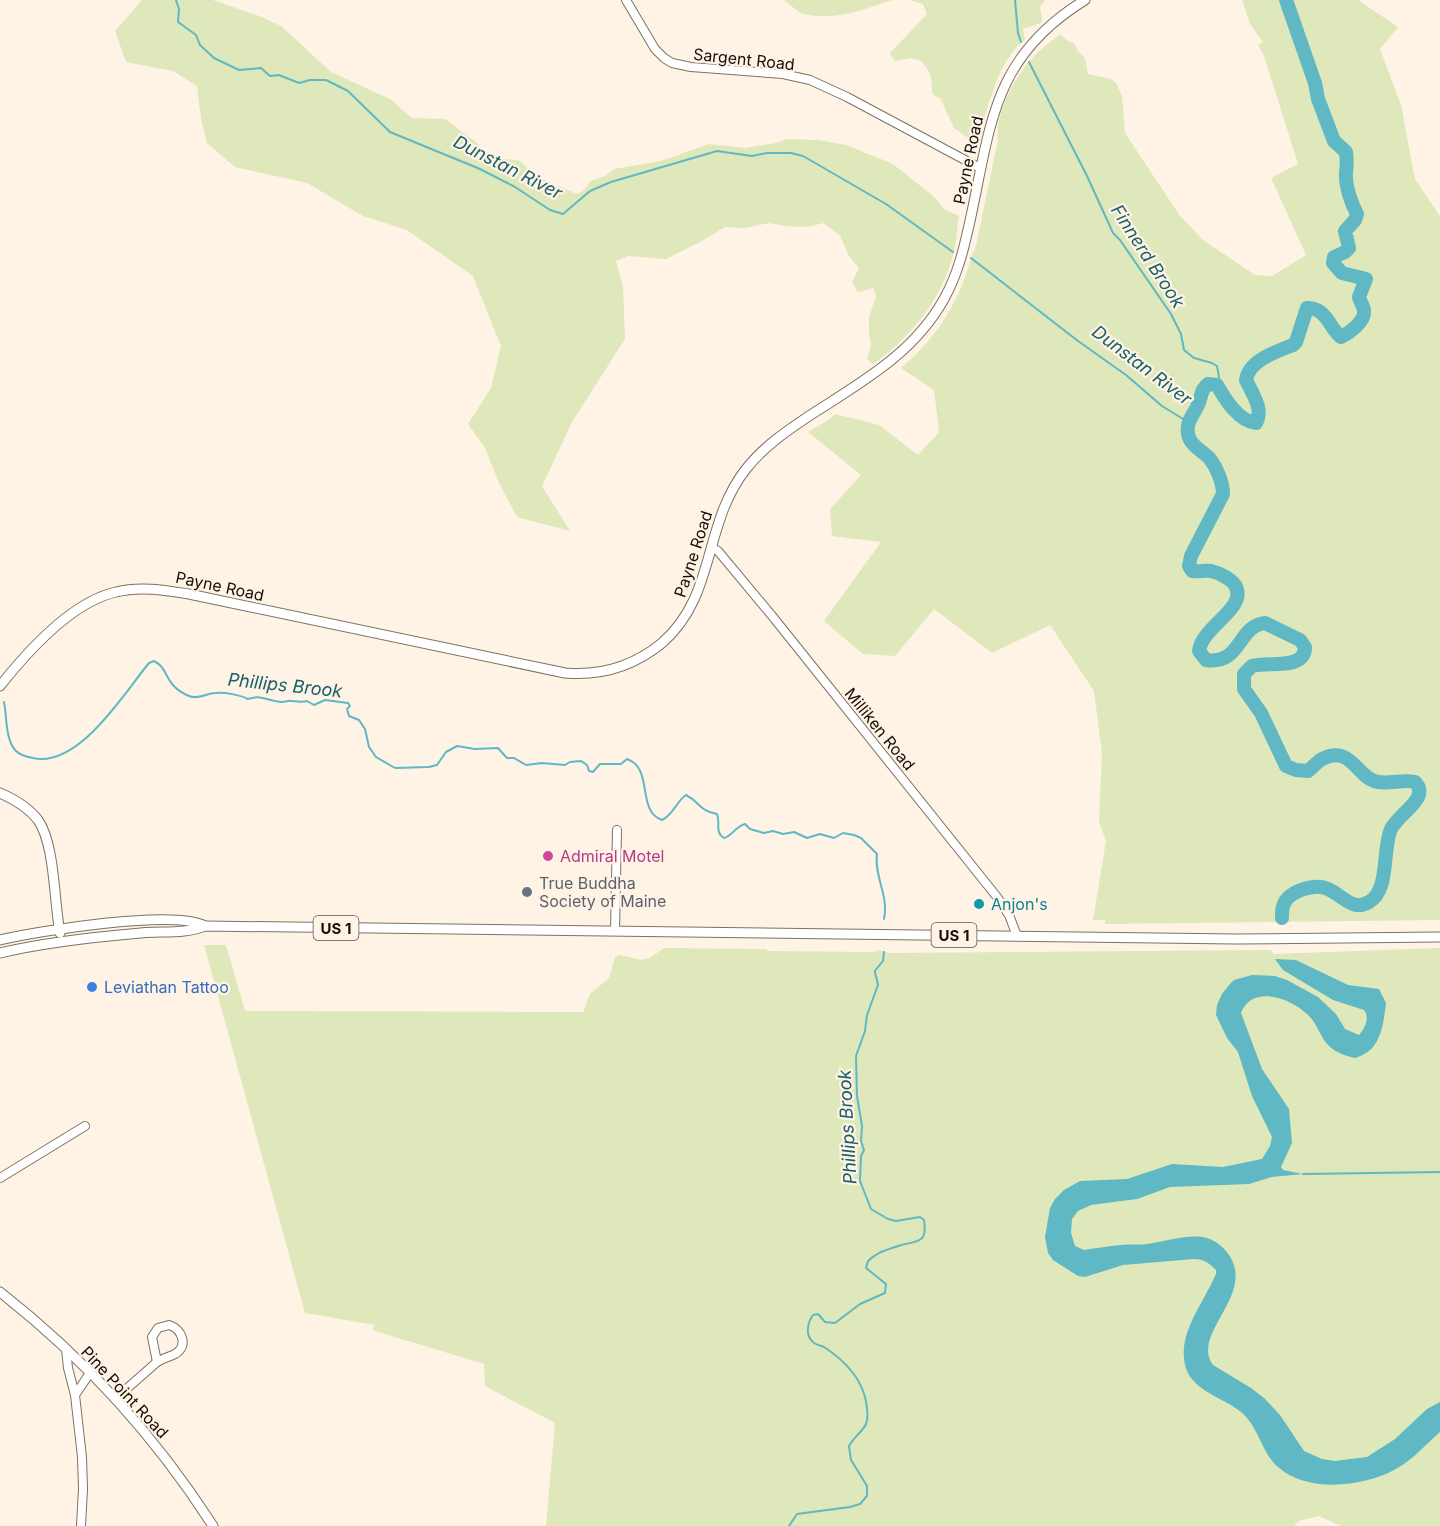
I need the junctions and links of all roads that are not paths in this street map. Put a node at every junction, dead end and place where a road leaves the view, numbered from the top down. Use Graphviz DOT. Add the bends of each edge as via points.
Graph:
graph roads {
  1 [pos="626,0"];
  2 [pos="1085,0"];
  3 [pos="980,168"];
  4 [pos="711,547"];
  5 [pos="0,686"];
  6 [pos="0,794"];
  7 [pos="617,830"];
  8 [pos="205,926"];
  9 [pos="59,928"];
  10 [pos="615,931"];
  11 [pos="1017,936"];
  12 [pos="1440,937"];
  13 [pos="0,940"];
  14 [pos="62,941"];
  15 [pos="0,953"];
  16 [pos="85,1126"];
  17 [pos="0,1178"];
  18 [pos="0,1292"];
  19 [pos="66,1349"];
  20 [pos="157,1362"];
  21 [pos="90,1373"];
  22 [pos="75,1395"];
  23 [pos="115,1399"];
  24 [pos="81,1526"];
  25 [pos="213,1526"];
  1 -- 3 [label="street, Sargent Road" via="655,49 672,63 810,80"];
  2 -- 3 [label="main road, Payne Road" via="1039,36 1013,70 992,115"];
  3 -- 4 [label="main road, Payne Road" via="961,259 938,309 916,338 890,362 793,427 752,461 724,506"];
  4 -- 5 [label="main road, Payne Road" via="696,598 674,631 637,659 603,672 556,671 189,594 143,588 107,594 76,612 45,636"];
  4 -- 11 [label="street, Milliken Road" via="773,617 997,897 1010,915"];
  6 -- 9 [label="main road" via="26,808 42,828 49,851"];
  7 -- 10 [label="street"];
  8 -- 9 [label="main road, US 1" via="195,921 142,921"];
  8 -- 10 [label="main road, US 1"];
  8 -- 14 [label="main road, US 1" via="196,930"];
  9 -- 13 [label="main road, US 1"];
  9 -- 14 [label="main road"];
  10 -- 11 [label="main road, US 1"];
  11 -- 12 [label="main road, US 1"];
  14 -- 15 [label="main road, US 1"];
  16 -- 17 [label="street"];
  18 -- 19 [label="main road, Pine Point Road"];
  19 -- 21 [label="main road, Pine Point Road"];
  19 -- 22 [label="street"];
  20 -- 20 [label="street" via="153,1333 162,1326 176,1328 183,1337 181,1348"];
  20 -- 23 [label="street"];
  21 -- 22 [label="street"];
  21 -- 23 [label="main road, Pine Point Road"];
  22 -- 24 [label="street" via="82,1457"];
  23 -- 25 [label="main road, Pine Point Road" via="167,1461"];
}
